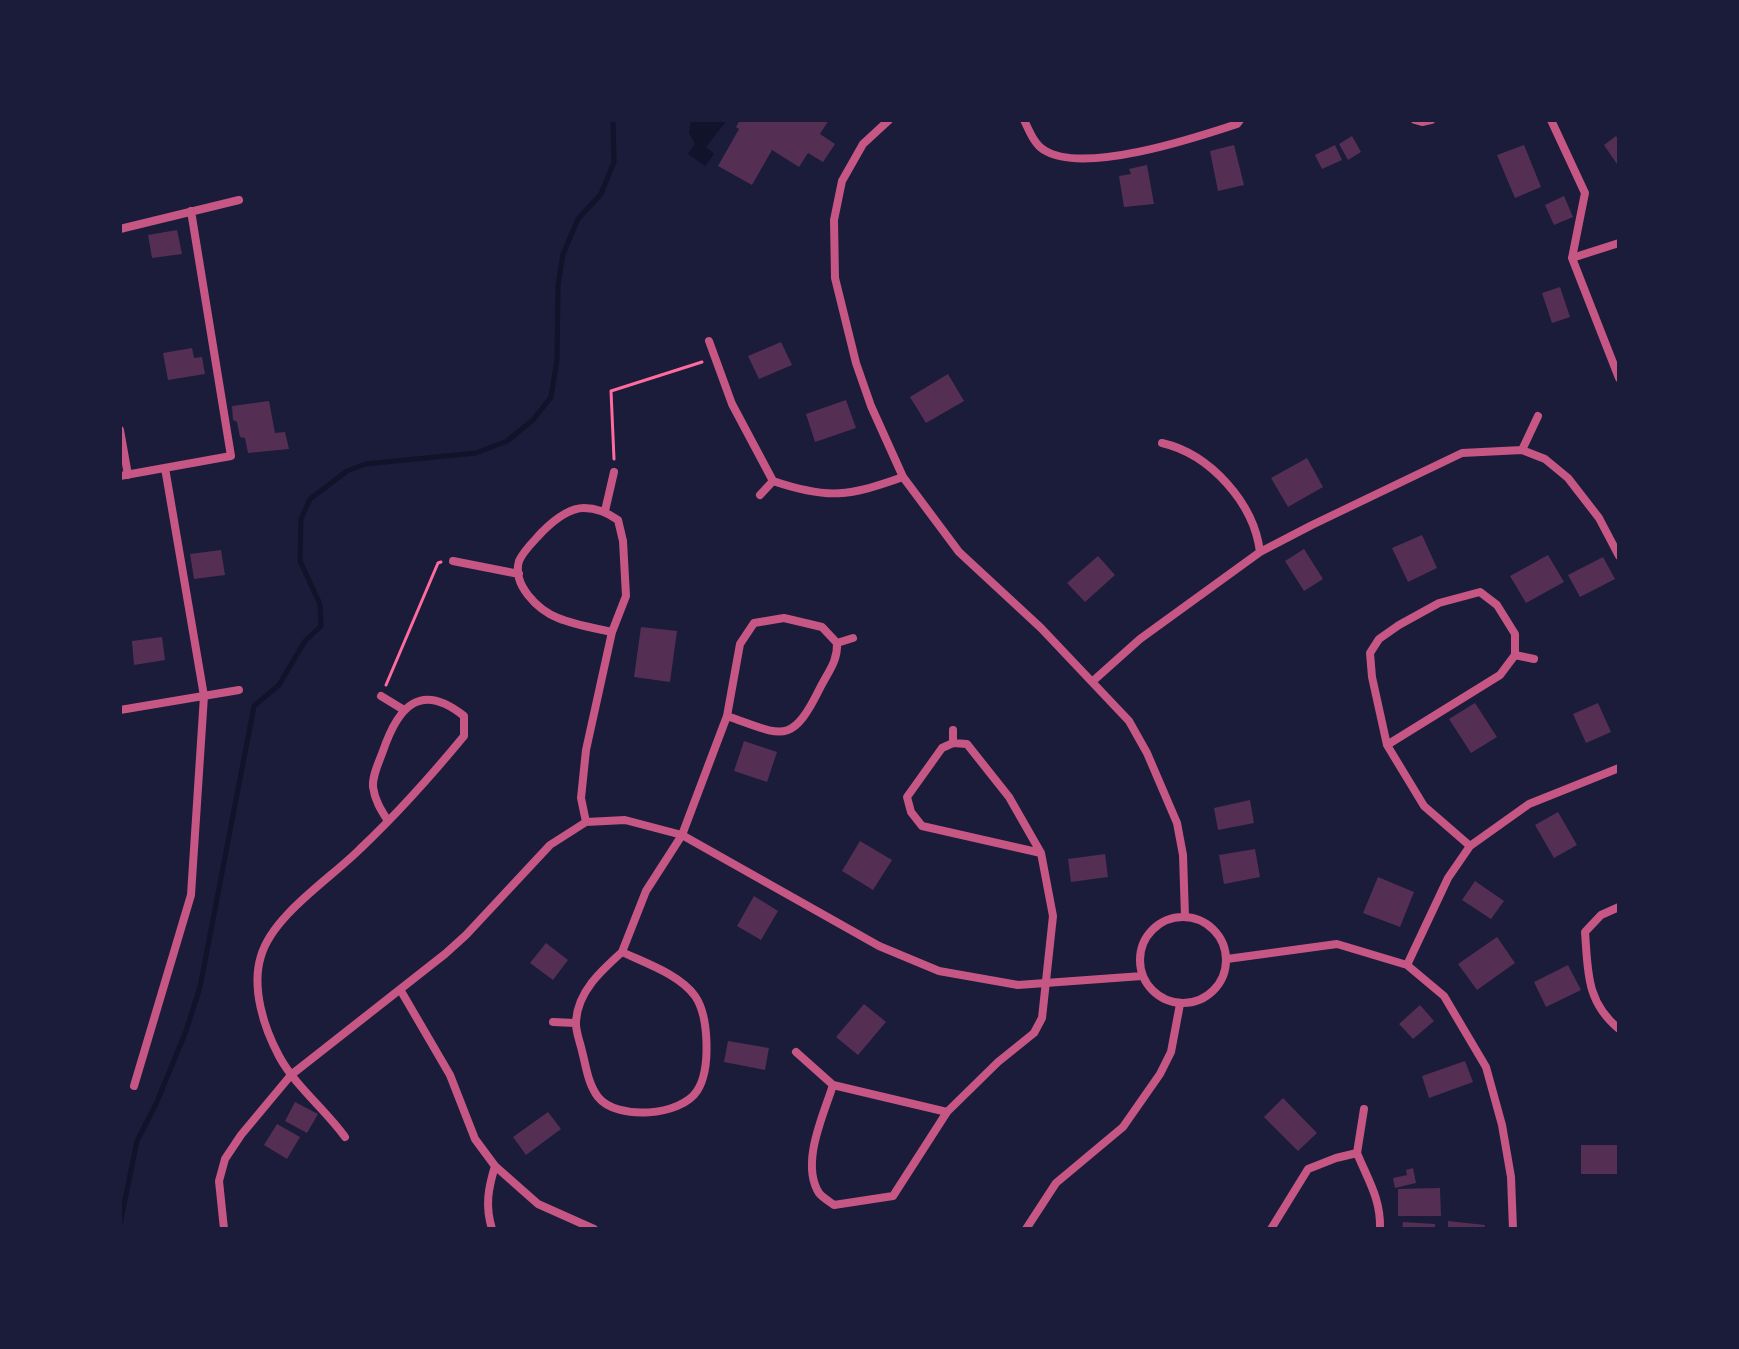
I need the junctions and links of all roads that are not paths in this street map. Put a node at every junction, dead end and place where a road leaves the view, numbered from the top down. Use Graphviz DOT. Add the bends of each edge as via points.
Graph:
graph roads {
  1 [pos="889,120"];
  2 [pos="1024,120"];
  3 [pos="1240,120"];
  4 [pos="1415,120"];
  5 [pos="1431,120"];
  6 [pos="1551,120"];
  7 [pos="239,200"];
  8 [pos="191,211"];
  9 [pos="120,229"];
  10 [pos="1619,243"];
  11 [pos="1572,258"];
  12 [pos="709,341"];
  13 [pos="1619,378"];
  14 [pos="1538,416"];
  15 [pos="120,430"];
  16 [pos="1162,443"];
  17 [pos="1522,450"];
  18 [pos="165,468"];
  19 [pos="614,472"];
  20 [pos="124,476"];
  21 [pos="903,477"];
  22 [pos="773,481"];
  23 [pos="760,495"];
  24 [pos="605,511"];
  25 [pos="1260,552"];
  26 [pos="1619,556"];
  27 [pos="453,561"];
  28 [pos="519,574"];
  29 [pos="612,632"];
  30 [pos="853,638"];
  31 [pos="837,643"];
  32 [pos="1515,655"];
  33 [pos="1534,659"];
  34 [pos="1093,681"];
  35 [pos="239,690"];
  36 [pos="204,696"];
  37 [pos="381,696"];
  38 [pos="120,710"];
  39 [pos="404,710"];
  40 [pos="727,716"];
  41 [pos="953,730"];
  42 [pos="953,743"];
  43 [pos="1387,745"];
  44 [pos="1619,768"];
  45 [pos="388,821"];
  46 [pos="586,822"];
  47 [pos="682,835"];
  48 [pos="1470,846"];
  49 [pos="1041,853"];
  50 [pos="1619,907"];
  51 [pos="1185,917"];
  52 [pos="622,952"];
  53 [pos="1227,959"];
  54 [pos="1407,965"];
  55 [pos="1142,976"];
  56 [pos="1043,985"];
  57 [pos="401,991"];
  58 [pos="1180,1004"];
  59 [pos="553,1022"];
  60 [pos="575,1023"];
  61 [pos="1619,1029"];
  62 [pos="796,1052"];
  63 [pos="291,1075"];
  64 [pos="833,1085"];
  65 [pos="134,1086"];
  66 [pos="1364,1109"];
  67 [pos="947,1112"];
  68 [pos="345,1137"];
  69 [pos="1357,1153"];
  70 [pos="495,1166"];
  71 [pos="224,1229"];
  72 [pos="492,1229"];
  73 [pos="594,1229"];
  74 [pos="1026,1229"];
  75 [pos="1271,1229"];
  76 [pos="1380,1229"];
  77 [pos="1513,1229"];
  1 -- 21 [label="street" via="863,144 842,181 834,220 835,278 856,363"];
  2 -- 3 [label="street" via="1043,150 1092,159 1185,142"];
  4 -- 5 [label="street"];
  6 -- 11 [label="street" via="1585,193"];
  7 -- 8 [label="street"];
  8 -- 9 [label="street"];
  8 -- 18 [label="street" via="231,456"];
  10 -- 11 [label="street"];
  11 -- 13 [label="street"];
  12 -- 22 [label="street" via="732,404"];
  14 -- 17 [label="street"];
  15 -- 20 [label="street"];
  16 -- 25 [label="street" via="1191,453 1237,495 1258,532"];
  17 -- 25 [label="street" via="1462,453"];
  17 -- 26 [label="street" via="1545,459 1568,478 1599,518"];
  18 -- 20 [label="street"];
  18 -- 36 [label="street"];
  19 -- 24 [label="street"];
  21 -- 22 [label="street" via="834,495"];
  21 -- 34 [label="street" via="959,552"];
  22 -- 23 [label="street"];
  24 -- 28 [label="street" via="582,508 554,520 519,561"];
  24 -- 29 [label="street" via="618,520 624,555 626,596"];
  25 -- 34 [label="street" via="1140,639"];
  27 -- 28 [label="street"];
  28 -- 29 [label="street" via="527,595 546,612"];
  29 -- 46 [label="street" via="586,750 581,798"];
  30 -- 31 [label="street"];
  31 -- 40 [label="street" via="837,656 805,719 791,730 772,733"];
  31 -- 40 [label="street" via="822,627 784,618 754,623 740,644"];
  32 -- 33 [label="street"];
  32 -- 43 [label="street" via="1500,675"];
  32 -- 43 [label="street" via="1515,634 1497,605 1480,592 1439,603 1379,639 1370,653"];
  34 -- 51 [label="street" via="1129,721 1177,823"];
  35 -- 36 [label="street"];
  36 -- 38 [label="street"];
  36 -- 65 [label="street" via="191,895"];
  37 -- 39 [label="street"];
  39 -- 45 [label="street" via="393,723 372,783 376,804"];
  39 -- 45 [label="street" via="419,700 448,703 464,716 464,736"];
  40 -- 47 [label="street"];
  41 -- 42 [label="street"];
  42 -- 49 [label="street" via="967,744 976,755 1009,797"];
  42 -- 49 [label="street" via="942,748 907,797 922,826"];
  43 -- 48 [label="street" via="1424,806"];
  44 -- 48 [label="street" via="1529,804"];
  45 -- 63 [label="street" via="273,930 261,956 261,1010"];
  46 -- 47 [label="street" via="625,820"];
  46 -- 57 [label="street" via="550,845 466,935"];
  47 -- 52 [label="street" via="646,891"];
  47 -- 56 [label="street" via="910,959 982,981"];
  48 -- 54 [label="street" via="1448,878"];
  49 -- 56 [label="street" via="1053,916"];
  50 -- 61 [label="street" via="1601,915 1585,932 1589,987 1601,1011"];
  51 -- 53 [label="street" via="1209,925"];
  51 -- 55 [label="street" via="1158,925 1148,935 1141,948"];
  52 -- 60 [label="street" via="593,978"];
  52 -- 60 [label="street" via="674,978 695,996 705,1024 707,1059 697,1091 677,1108 618,1111 600,1099 589,1080"];
  53 -- 54 [label="street" via="1337,944"];
  53 -- 58 [label="street" via="1213,992"];
  54 -- 77 [label="street" via="1444,996 1486,1067 1511,1177"];
  55 -- 56 [label="street"];
  55 -- 58 [label="street" via="1157,995"];
  56 -- 67 [label="street" via="1042,1018 1034,1033"];
  57 -- 63 [label="street"];
  57 -- 70 [label="street" via="450,1075 475,1139"];
  58 -- 74 [label="street" via="1171,1052 1160,1074 1123,1127 1056,1183"];
  59 -- 60 [label="street"];
  62 -- 64 [label="street"];
  63 -- 68 [label="street"];
  63 -- 71 [label="street" via="225,1159 219,1181"];
  64 -- 67 [label="street"];
  64 -- 67 [label="street" via="815,1133 814,1173 819,1194 834,1205 893,1196"];
  66 -- 69 [label="street"];
  69 -- 75 [label="street" via="1308,1169"];
  69 -- 76 [label="street" via="1374,1186"];
  70 -- 72 [label="street" via="487,1192"];
  70 -- 73 [label="street" via="538,1204"];
}
